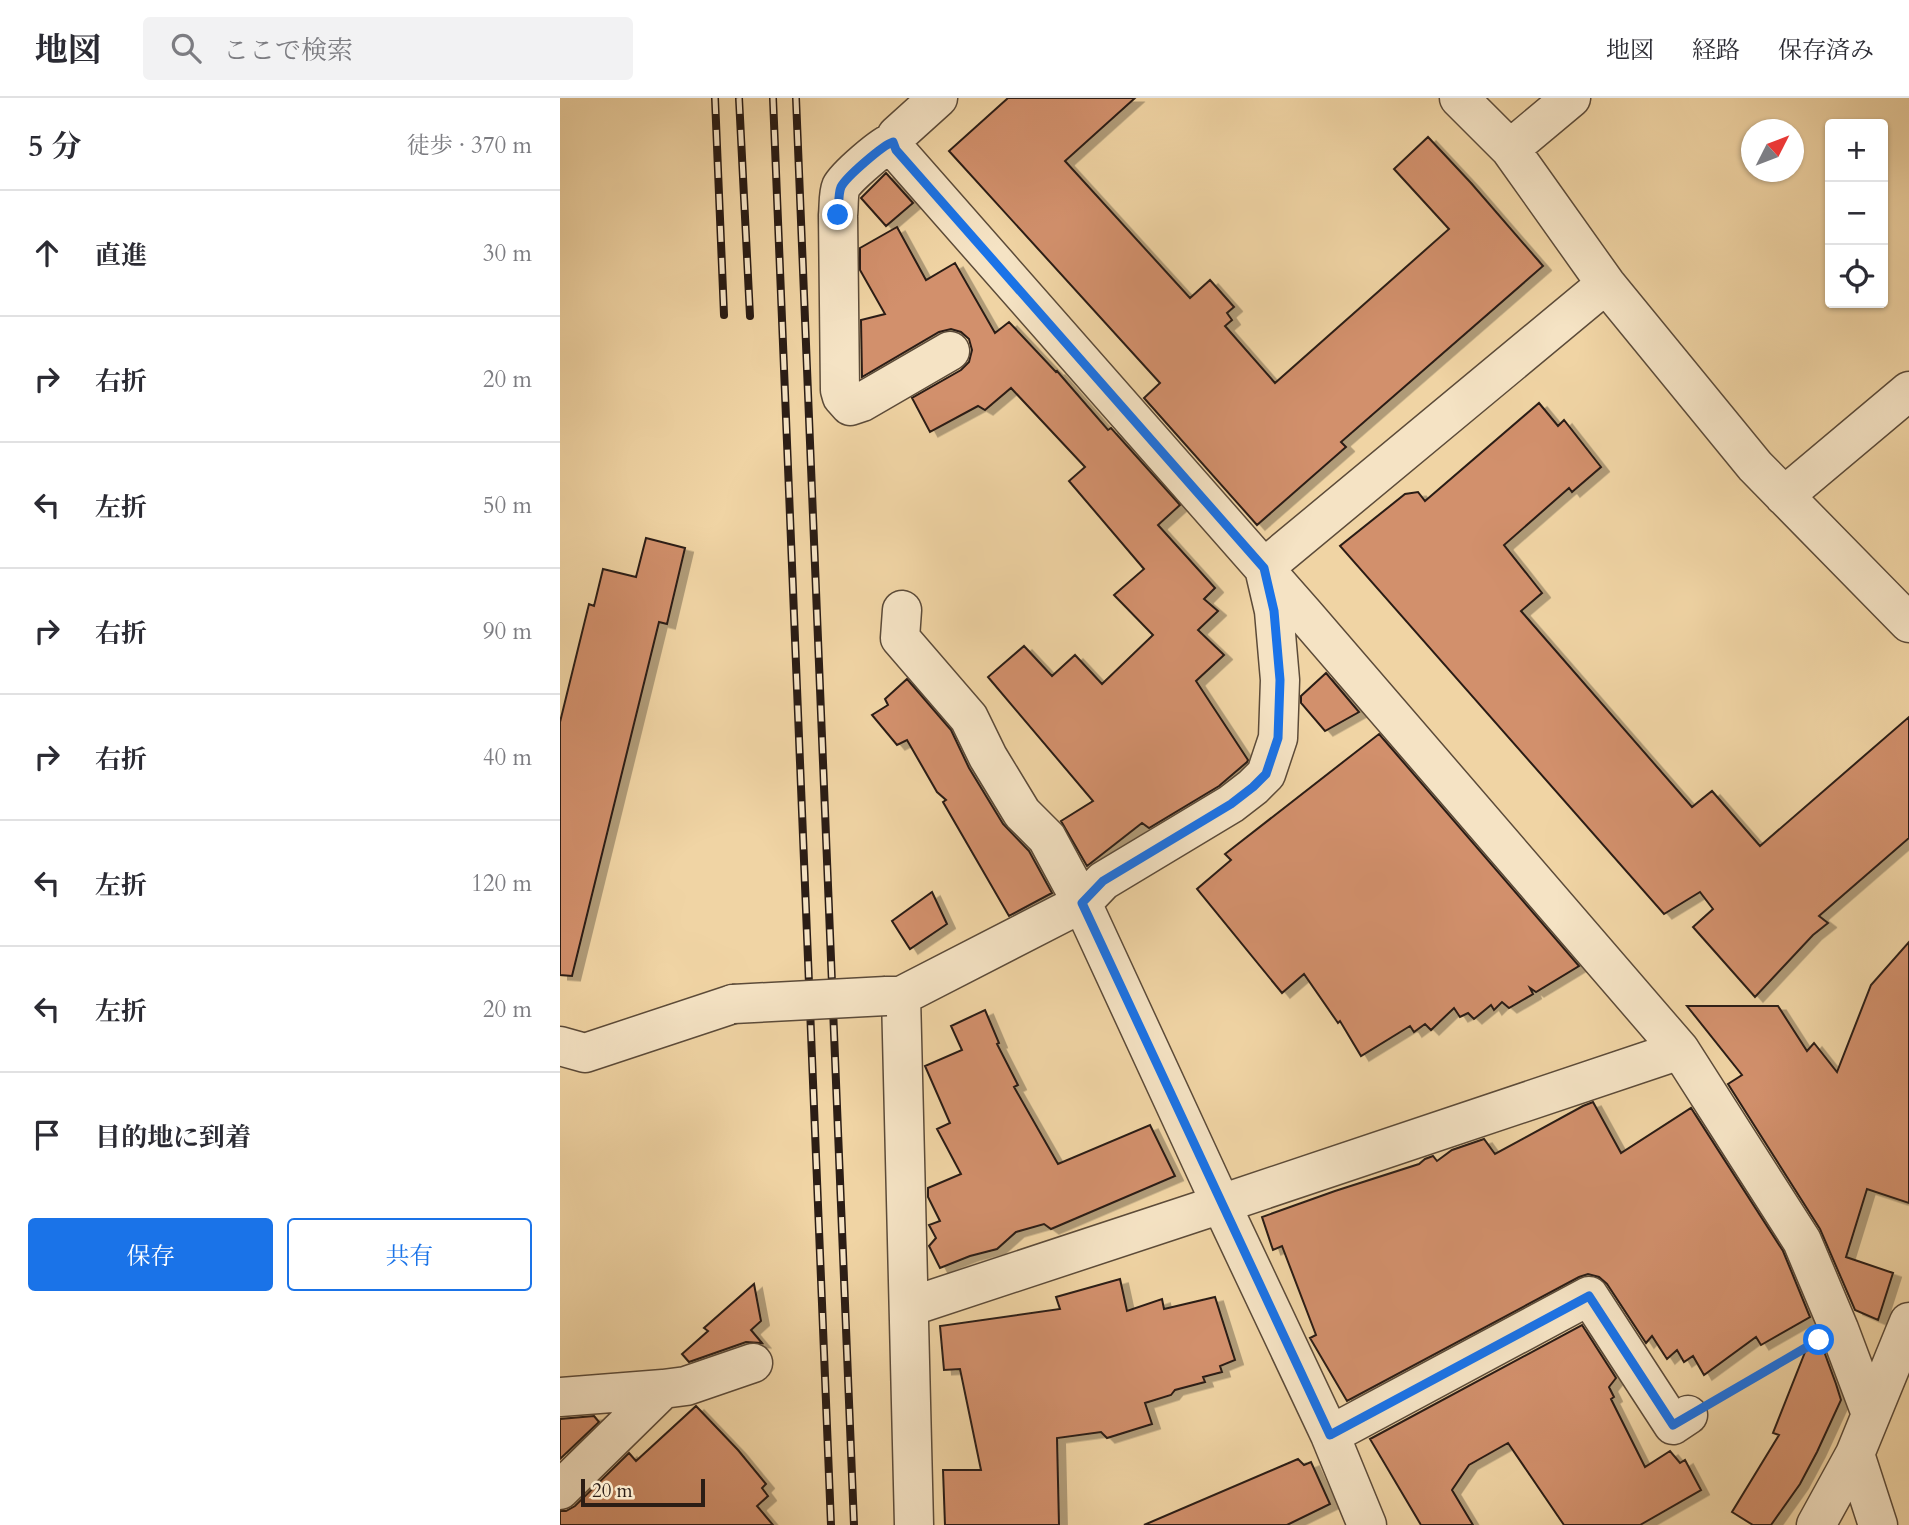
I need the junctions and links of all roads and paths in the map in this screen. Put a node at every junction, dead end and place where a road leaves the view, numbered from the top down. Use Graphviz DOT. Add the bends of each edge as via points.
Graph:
graph roads {
  1 [pos="938,98"];
  2 [pos="1459,98"];
  3 [pos="1571,98"];
  4 [pos="893,142"];
  5 [pos="1510,149"];
  6 [pos="1606,284"];
  7 [pos="950,351"];
  8 [pos="1909,391"];
  9 [pos="1784,496"];
  10 [pos="1264,568"];
  11 [pos="902,610"];
  12 [pos="1909,623"];
  13 [pos="1082,903"];
  14 [pos="893,996"];
  15 [pos="560,1046"];
  16 [pos="1680,1050"];
  17 [pos="1222,1204"];
  18 [pos="909,1307"];
  19 [pos="1909,1322"];
  20 [pos="1807,1347"];
  21 [pos="753,1363"];
  22 [pos="663,1389"];
  23 [pos="560,1397"];
  24 [pos="1871,1414"];
  25 [pos="1688,1415"];
  26 [pos="1330,1435"];
  27 [pos="1855,1454"];
  28 [pos="560,1490"];
  29 [pos="914,1525"];
  30 [pos="1367,1525"];
  31 [pos="1816,1525"];
  32 [pos="1878,1525"];
  1 -- 4 [label="street"];
  2 -- 5 [label="street"];
  3 -- 5 [label="street"];
  4 -- 7 [label="street" via="841,187 842,397 850,406 862,402"];
  4 -- 10 [label="street"];
  5 -- 6 [label="street"];
  6 -- 9 [label="street"];
  6 -- 10 [label="street"];
  8 -- 9 [label="street"];
  9 -- 12 [label="street"];
  10 -- 13 [label="street" via="1274,611 1280,680 1278,738 1266,774 1231,804 1103,881"];
  10 -- 16 [label="street"];
  11 -- 13 [label="street" via="900,638 968,718 1022,813 1047,838"];
  13 -- 14 [label="street"];
  13 -- 17 [label="street"];
  14 -- 15 [label="street, bridge" via="733,1004 585,1053"];
  14 -- 18 [label="street"];
  16 -- 17 [label="street"];
  16 -- 24 [label="street" via="1802,1241"];
  17 -- 18 [label="street"];
  17 -- 26 [label="street"];
  18 -- 29 [label="street"];
  19 -- 24 [label="street"];
  20 -- 25 [label="path"];
  21 -- 22 [label="street" via="686,1386"];
  22 -- 23 [label="street"];
  22 -- 28 [label="street"];
  24 -- 27 [label="street"];
  25 -- 26 [label="street" via="1673,1425 1589,1296"];
  26 -- 30 [label="street"];
  27 -- 31 [label="street"];
  27 -- 32 [label="street"];
}
